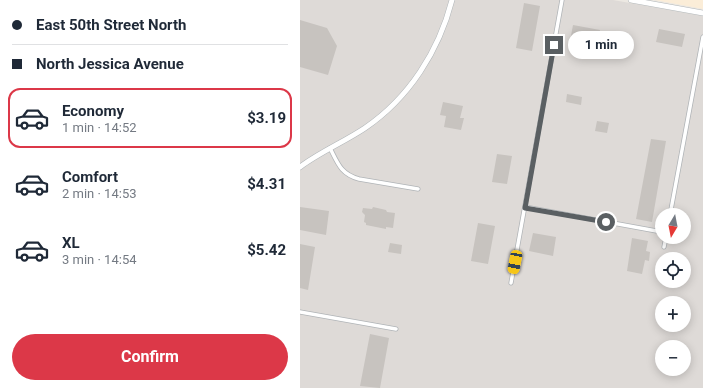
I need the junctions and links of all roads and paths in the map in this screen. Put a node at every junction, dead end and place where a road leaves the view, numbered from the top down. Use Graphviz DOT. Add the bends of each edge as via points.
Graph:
graph roads {
  1 [pos="452,0"];
  2 [pos="562,0"];
  3 [pos="631,0"];
  4 [pos="703,13"];
  5 [pos="703,37"];
  6 [pos="330,148"];
  7 [pos="300,167"];
  8 [pos="418,190"];
  9 [pos="525,208"];
  10 [pos="671,208"];
  11 [pos="655,231"];
  12 [pos="665,244"];
  13 [pos="664,247"];
  14 [pos="511,283"];
  15 [pos="300,312"];
  16 [pos="396,329"];
  1 -- 6 [label="street" via="432,52 410,86 373,122"];
  2 -- 9 [label="street"];
  3 -- 4 [label="street"];
  5 -- 10 [label="street"];
  6 -- 7 [label="street"];
  6 -- 8 [label="street" via="339,167 349,176"];
  9 -- 11 [label="street"];
  9 -- 14 [label="street"];
  12 -- 13 [label="street"];
  15 -- 16 [label="street"];
}
